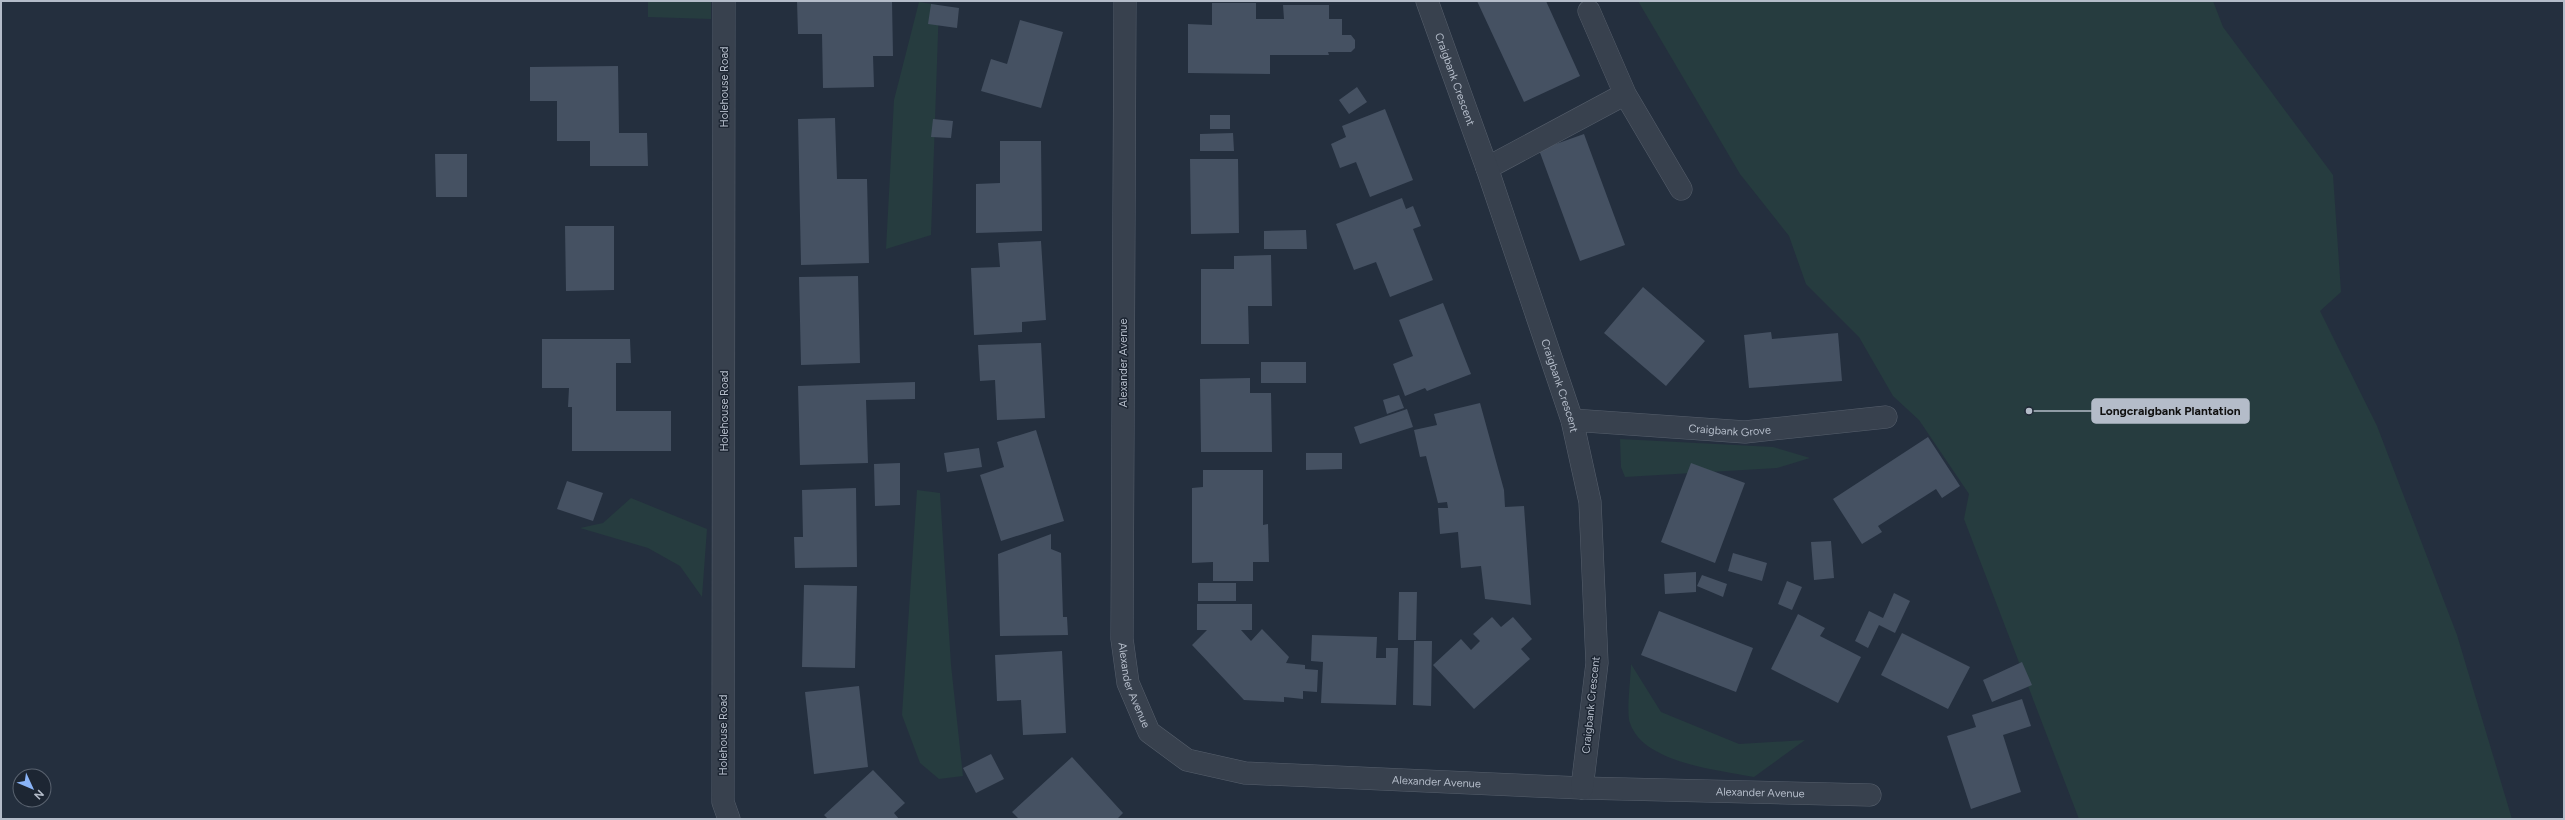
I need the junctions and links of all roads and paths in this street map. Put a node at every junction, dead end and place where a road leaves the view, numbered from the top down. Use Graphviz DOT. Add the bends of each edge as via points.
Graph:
graph roads {
  1 [pos="724,1"];
  2 [pos="1125,1"];
  3 [pos="1427,1"];
  4 [pos="1589,11"];
  5 [pos="1625,94"];
  6 [pos="1487,168"];
  7 [pos="1681,190"];
  8 [pos="1886,417"];
  9 [pos="1572,420"];
  10 [pos="1582,788"];
  11 [pos="1870,795"];
  12 [pos="729,819"];
  1 -- 12 [label="street, Holehouse Road" via="723,802"];
  2 -- 10 [label="street, Alexander Avenue" via="1122,639 1128,683 1149,732 1187,760 1246,773"];
  3 -- 6 [label="street, Craigbank Crescent"];
  4 -- 5 [label="street"];
  5 -- 6 [label="street"];
  5 -- 7 [label="street"];
  6 -- 9 [label="street, Craigbank Crescent"];
  8 -- 9 [label="street, Craigbank Grove" via="1745,432"];
  9 -- 10 [label="street, Craigbank Crescent" via="1590,502 1597,663"];
  10 -- 11 [label="street, Alexander Avenue"];
}
